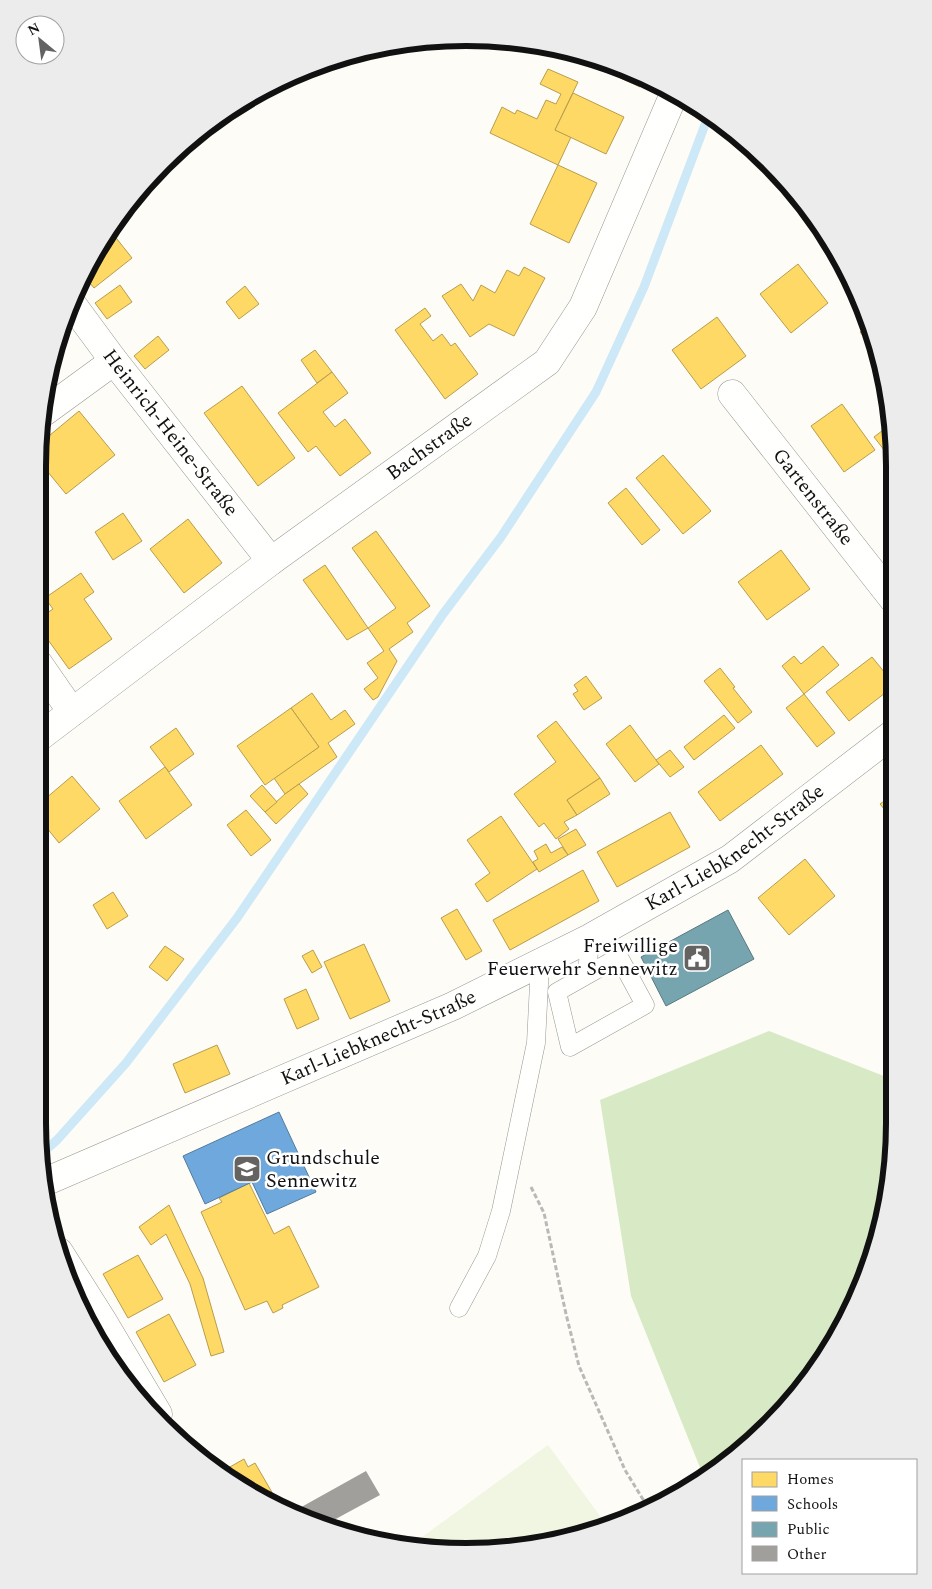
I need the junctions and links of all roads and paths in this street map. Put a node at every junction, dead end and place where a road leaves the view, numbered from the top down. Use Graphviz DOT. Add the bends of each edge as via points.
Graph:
graph roads {
  1 [pos="672,100"];
  2 [pos="76,310"];
  3 [pos="114,361"];
  4 [pos="732,394"];
  5 [pos="51,407"];
  6 [pos="271,561"];
  7 [pos="886,590"];
  8 [pos="46,675"];
  9 [pos="72,712"];
  10 [pos="46,732"];
  11 [pos="886,739"];
  12 [pos="590,938"];
  13 [pos="540,964"];
  14 [pos="587,975"];
  15 [pos="513,1149"];
  16 [pos="50,1181"];
  17 [pos="88,1305"];
  18 [pos="460,1308"];
  19 [pos="98,1323"];
  20 [pos="143,1392"];
  21 [pos="645,1502"];
  1 -- 6 [label="street, Bachstraße" via="583,307 547,362"];
  2 -- 3 [label="street, Heinrich-Heine-Straße"];
  3 -- 5 [label="street"];
  3 -- 6 [label="street, Heinrich-Heine-Straße"];
  4 -- 7 [label="street, Gartenstraße"];
  6 -- 9 [label="street, Bachstraße"];
  8 -- 9 [label="street"];
  9 -- 10 [label="street, Bachstraße"];
  11 -- 12 [label="street, Karl-Liebknecht-Straße" via="730,859"];
  12 -- 13 [label="street, Karl-Liebknecht-Straße"];
  12 -- 14 [label="lane"];
  13 -- 15 [label="lane" via="536,1043"];
  13 -- 16 [label="street, Karl-Liebknecht-Straße" via="453,1006"];
  14 -- 14 [label="lane" via="619,957 645,1005 570,1047 557,992"];
  15 -- 18 [label="lane" via="501,1211 487,1256"];
  15 -- 21 [label="path" via="544,1214 579,1366 625,1470"];
  17 -- 19 [label="street"];
  19 -- 20 [label="street"];
}
